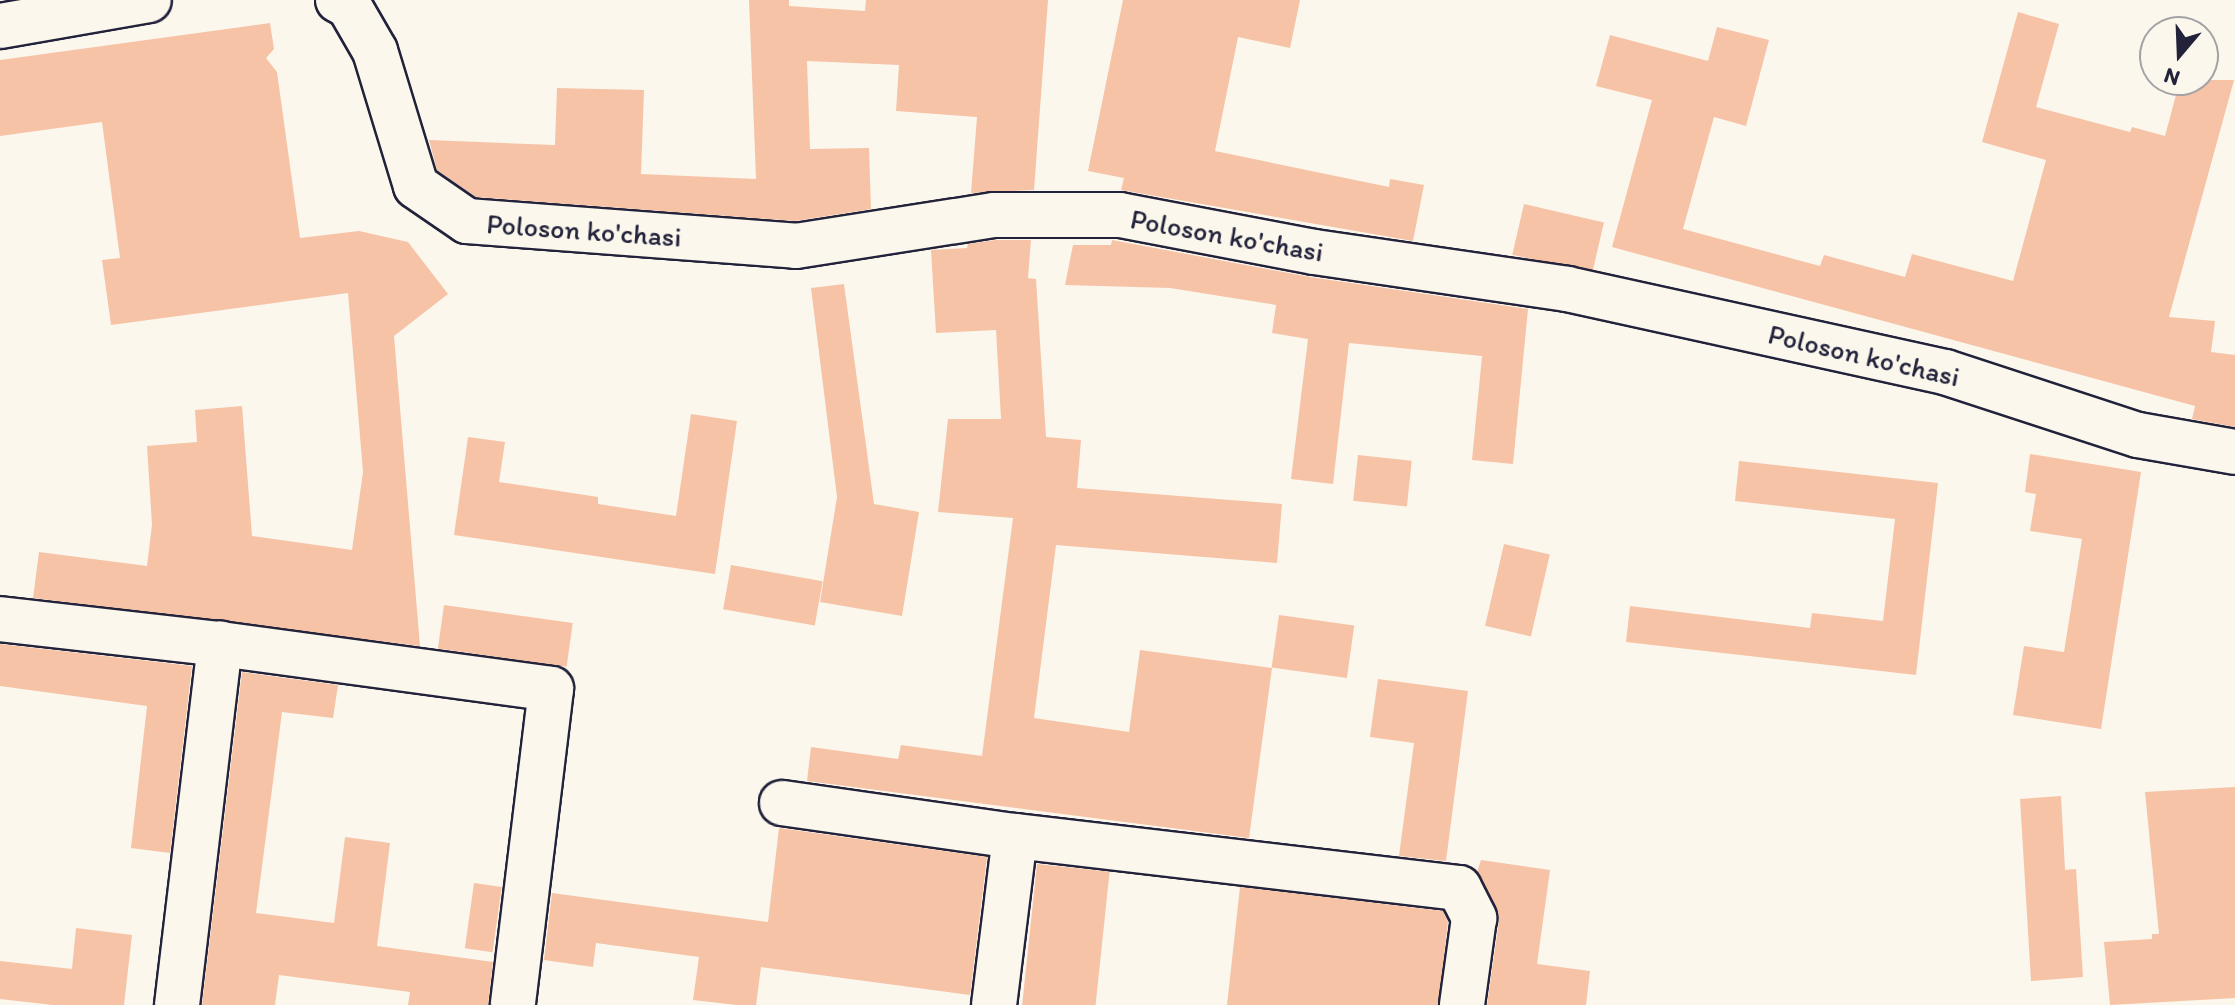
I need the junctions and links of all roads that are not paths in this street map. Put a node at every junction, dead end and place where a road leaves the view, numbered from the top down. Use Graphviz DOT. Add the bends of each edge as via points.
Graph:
graph roads {
  1 [pos="149,0"];
  2 [pos="338,0"];
  3 [pos="0,26"];
  4 [pos="2235,452"];
  5 [pos="0,619"];
  6 [pos="220,644"];
  7 [pos="782,803"];
  8 [pos="1015,836"];
  9 [pos="177,1005"];
  10 [pos="513,1005"];
  11 [pos="994,1005"];
  12 [pos="1462,1005"];
  1 -- 3 [label="street"];
  2 -- 4 [label="street, Poloson ko'chasi" via="349,6 375,51 416,186 467,221 796,246 994,215 1120,215 1314,252 1567,289 1945,372 2138,435"];
  5 -- 6 [label="street"];
  6 -- 9 [label="street"];
  6 -- 10 [label="street" via="551,689"];
  7 -- 8 [label="street"];
  8 -- 11 [label="street"];
  8 -- 12 [label="street" via="1459,888 1474,918"];
}
